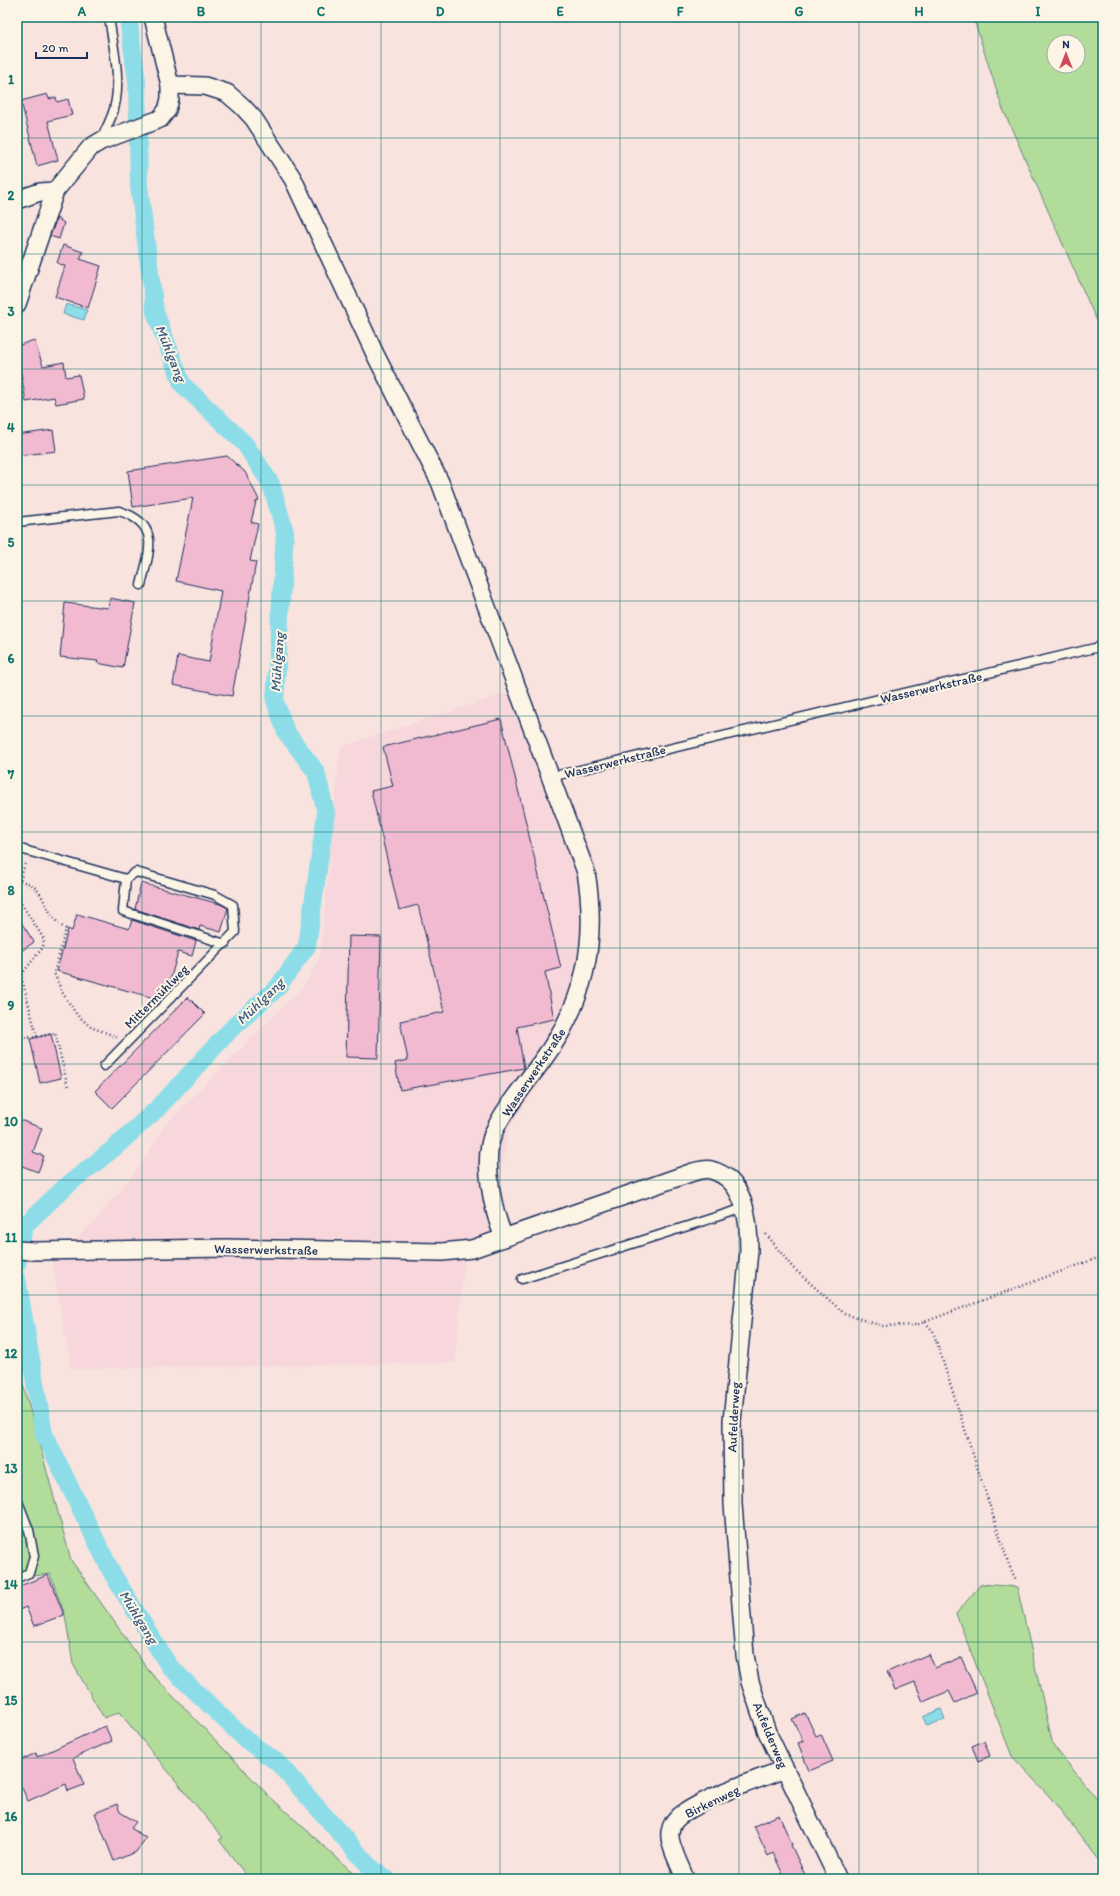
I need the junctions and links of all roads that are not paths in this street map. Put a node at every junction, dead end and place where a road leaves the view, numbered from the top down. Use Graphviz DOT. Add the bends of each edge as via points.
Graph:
graph roads {
  1 [pos="109,17"];
  2 [pos="153,17"];
  3 [pos="170,85"];
  4 [pos="101,141"];
  5 [pos="55,191"];
  6 [pos="17,200"];
  7 [pos="17,304"];
  8 [pos="17,522"];
  9 [pos="141,584"];
  10 [pos="1103,646"];
  11 [pos="550,777"];
  12 [pos="17,848"];
  13 [pos="126,879"];
  14 [pos="225,944"];
  15 [pos="104,1066"];
  16 [pos="744,1208"];
  17 [pos="504,1238"];
  18 [pos="17,1250"];
  19 [pos="522,1279"];
  20 [pos="17,1498"];
  21 [pos="17,1578"];
  22 [pos="785,1769"];
  23 [pos="685,1879"];
  24 [pos="838,1879"];
  1 -- 4 [label="lane" via="116,86 114,108"];
  2 -- 3 [label="street"];
  3 -- 4 [label="street" via="167,110 160,119"];
  3 -- 11 [label="street" via="205,86 226,94 242,106 254,119 293,179 376,356 440,482"];
  4 -- 5 [label="street" via="91,148"];
  5 -- 6 [label="street" via="40,192"];
  5 -- 7 [label="street"];
  8 -- 9 [label="lane" via="119,511 127,514 147,530 150,538"];
  10 -- 11 [label="lane, Wasserwerkstraße"];
  11 -- 17 [label="street, Wasserwerkstraße" via="586,872 591,944 578,997 562,1032 499,1120 492,1134 489,1169"];
  12 -- 13 [label="lane"];
  13 -- 14 [label="lane" via="123,911"];
  13 -- 14 [label="lane, Mittermühlweg" via="136,872 215,895 234,906 235,932"];
  14 -- 15 [label="lane, Mittermühlweg"];
  16 -- 17 [label="street, Aufelderweg" via="734,1185 720,1173 710,1169 693,1172"];
  16 -- 19 [label="lane"];
  16 -- 22 [label="street, Aufelderweg" via="749,1226 749,1251 732,1421 733,1504 750,1682 767,1732"];
  17 -- 18 [label="street, Wasserwerkstraße" via="472,1249 442,1252 226,1248"];
  20 -- 21 [label="lane" via="29,1530 34,1556 29,1572"];
  22 -- 23 [label="street, Birkenweg" via="717,1796 681,1815 672,1824 672,1846"];
  22 -- 24 [label="street, Aufelderweg"];
}
